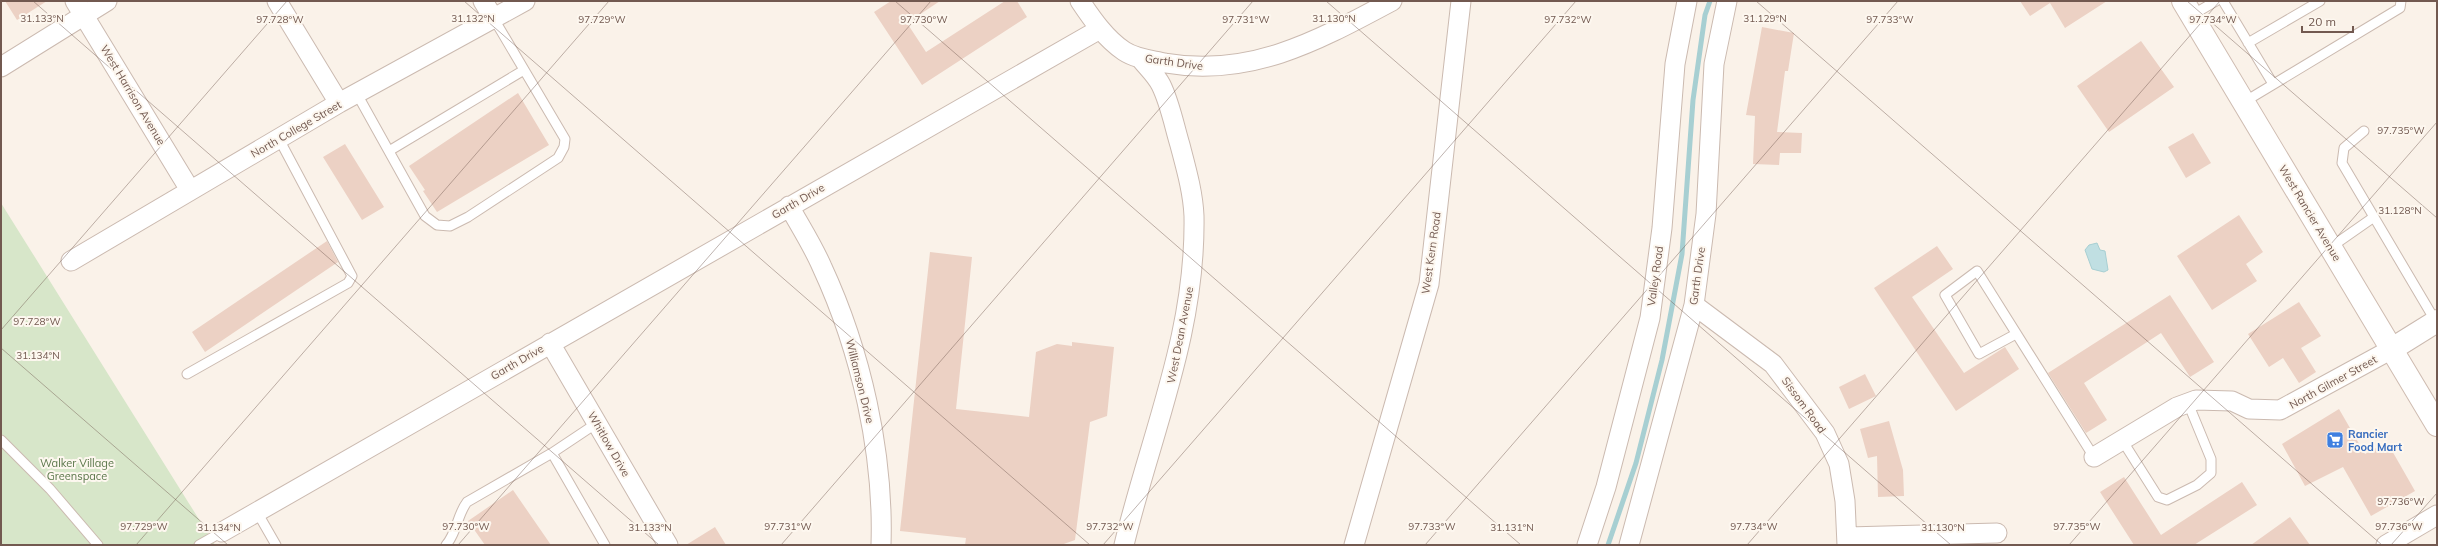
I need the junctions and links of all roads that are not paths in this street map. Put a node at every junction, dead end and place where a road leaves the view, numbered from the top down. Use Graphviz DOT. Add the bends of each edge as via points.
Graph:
graph roads {
  1 [pos="107,1"];
  2 [pos="277,1"];
  3 [pos="483,1"];
  4 [pos="525,1"];
  5 [pos="1080,1"];
  6 [pos="1392,1"];
  7 [pos="1461,1"];
  8 [pos="1686,1"];
  9 [pos="1727,1"];
  10 [pos="2216,1"];
  11 [pos="2223,1"];
  12 [pos="2320,1"];
  13 [pos="2401,1"];
  14 [pos="80,8"];
  15 [pos="2187,8"];
  16 [pos="494,19"];
  17 [pos="1100,29"];
  18 [pos="2248,43"];
  19 [pos="1140,58"];
  20 [pos="1,67"];
  21 [pos="524,70"];
  22 [pos="2273,84"];
  23 [pos="357,94"];
  24 [pos="2244,102"];
  25 [pos="339,104"];
  26 [pos="2364,131"];
  27 [pos="279,139"];
  28 [pos="389,151"];
  29 [pos="190,190"];
  30 [pos="788,206"];
  31 [pos="2374,217"];
  32 [pos="2331,247"];
  33 [pos="71,261"];
  34 [pos="1694,305"];
  35 [pos="2436,322"];
  36 [pos="2016,334"];
  37 [pos="550,343"];
  38 [pos="2392,349"];
  39 [pos="187,374"];
  40 [pos="2188,403"];
  41 [pos="597,423"];
  42 [pos="2437,425"];
  43 [pos="1,440"];
  44 [pos="2122,440"];
  45 [pos="552,453"];
  46 [pos="2094,457"];
  47 [pos="257,512"];
  48 [pos="2437,515"];
  49 [pos="222,532"];
  50 [pos="1997,533"];
  51 [pos="1848,541"];
  52 [pos="98,545"];
  53 [pos="199,545"];
  54 [pos="276,545"];
  55 [pos="446,545"];
  56 [pos="605,545"];
  57 [pos="668,545"];
  58 [pos="882,545"];
  59 [pos="1124,545"];
  60 [pos="1354,545"];
  61 [pos="1587,545"];
  62 [pos="1629,545"];
  63 [pos="2386,545"];
  1 -- 14 [label="street"];
  2 -- 25 [label="street"];
  3 -- 16 [label="street"];
  4 -- 16 [label="street, North College Street"];
  5 -- 17 [label="street"];
  6 -- 19 [label="street, Garth Drive" via="1303,46 1256,62 1212,67 1179,65"];
  7 -- 60 [label="street, West Kern Road" via="1429,284"];
  8 -- 61 [label="street, Valley Road" via="1675,64 1662,228 1650,318 1606,487"];
  9 -- 34 [label="street, Garth Drive" via="1714,64 1706,214"];
  10 -- 15 [label="lane"];
  11 -- 18 [label="lane"];
  12 -- 18 [label="lane"];
  13 -- 22 [label="lane" via="2400,8"];
  14 -- 20 [label="street"];
  14 -- 29 [label="street, West Harrison Avenue"];
  15 -- 24 [label="main road, West Rancier Avenue"];
  16 -- 21 [label="lane"];
  16 -- 23 [label="street, North College Street"];
  17 -- 19 [label="street, Garth Drive" via="1124,52"];
  17 -- 30 [label="street, Garth Drive"];
  18 -- 22 [label="lane"];
  19 -- 59 [label="street, West Dean Avenue" via="1160,84 1170,109 1187,172 1194,215 1189,296 1176,366"];
  21 -- 28 [label="lane"];
  21 -- 28 [label="lane" via="565,140 564,147 558,158 468,217 450,226 437,225 425,216"];
  22 -- 24 [label="lane"];
  23 -- 25 [label="street, North College Street"];
  23 -- 28 [label="lane"];
  24 -- 32 [label="main road, West Rancier Avenue"];
  25 -- 27 [label="street, North College Street"];
  26 -- 31 [label="lane" via="2344,148 2342,163"];
  27 -- 29 [label="street, North College Street"];
  27 -- 39 [label="lane" via="352,276 348,282"];
  29 -- 33 [label="street, North College Street"];
  30 -- 37 [label="street, Garth Drive"];
  30 -- 58 [label="street, Williamson Drive" via="822,266 855,353 875,448 882,515"];
  31 -- 32 [label="lane"];
  31 -- 35 [label="lane"];
  32 -- 38 [label="main road, West Rancier Avenue"];
  34 -- 51 [label="street, Sissom Road" via="1773,364 1825,433 1839,464"];
  34 -- 62 [label="street, Garth Drive"];
  35 -- 38 [label="main road, North Gilmer Street"];
  36 -- 36 [label="lane" via="1977,271 1945,295 1979,354"];
  36 -- 46 [label="lane"];
  37 -- 41 [label="street, Whitlow Drive"];
  37 -- 47 [label="street, Garth Drive"];
  38 -- 40 [label="street, North Gilmer Street" via="2280,410 2249,409 2232,401 2206,399"];
  38 -- 42 [label="main road, West Rancier Avenue"];
  40 -- 44 [label="street, North Gilmer Street"];
  40 -- 44 [label="lane" via="2211,459 2211,473 2197,485 2167,500 2158,497"];
  41 -- 45 [label="lane"];
  41 -- 57 [label="street, Whitlow Drive"];
  43 -- 52 [label="lane" via="50,489"];
  44 -- 46 [label="street, North Gilmer Street"];
  45 -- 55 [label="lane" via="467,502 459,511"];
  45 -- 56 [label="lane"];
  47 -- 49 [label="street, Garth Drive"];
  47 -- 54 [label="lane"];
  48 -- 63 [label="street"];
  49 -- 53 [label="lane"];
  50 -- 51 [label="street"];
}
